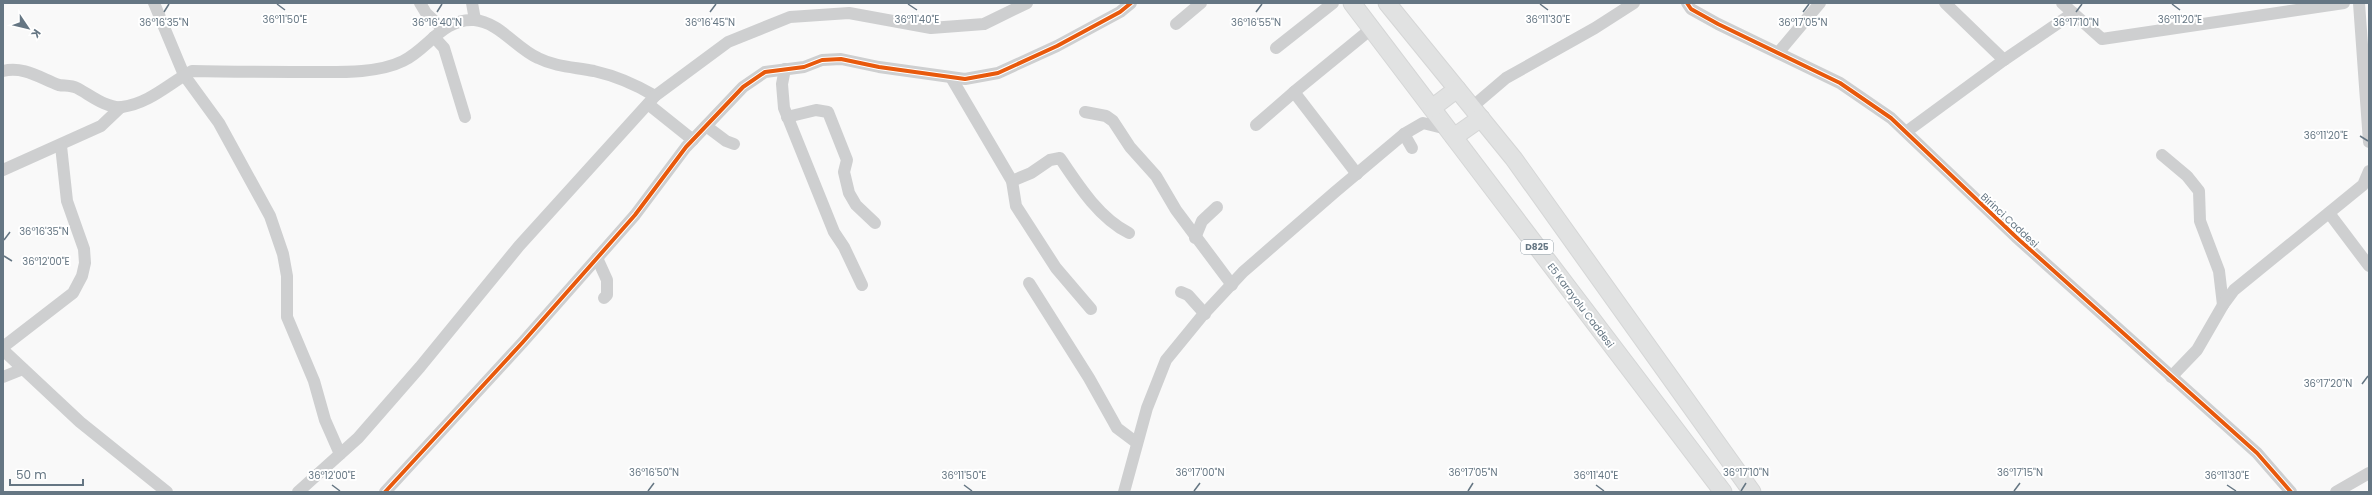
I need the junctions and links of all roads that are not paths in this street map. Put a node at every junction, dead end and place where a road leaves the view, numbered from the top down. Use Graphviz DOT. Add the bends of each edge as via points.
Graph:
graph roads {
  1 [pos="154,3"];
  2 [pos="420,3"];
  3 [pos="472,3"];
  4 [pos="1027,3"];
  5 [pos="1131,3"];
  6 [pos="1201,3"];
  7 [pos="1333,3"];
  8 [pos="1352,3"];
  9 [pos="1387,3"];
  10 [pos="1634,3"];
  11 [pos="1820,3"];
  12 [pos="1945,3"];
  13 [pos="2062,3"];
  14 [pos="2344,3"];
  15 [pos="2359,3"];
  16 [pos="1691,5"];
  17 [pos="2073,13"];
  18 [pos="475,20"];
  19 [pos="1176,24"];
  20 [pos="443,29"];
  21 [pos="1371,29"];
  22 [pos="434,38"];
  23 [pos="1276,48"];
  24 [pos="1778,53"];
  25 [pos="2004,60"];
  26 [pos="785,70"];
  27 [pos="3,71"];
  28 [pos="184,75"];
  29 [pos="952,79"];
  30 [pos="1457,89"];
  31 [pos="1294,92"];
  32 [pos="651,100"];
  33 [pos="120,107"];
  34 [pos="1432,108"];
  35 [pos="1085,112"];
  36 [pos="1476,112"];
  37 [pos="465,116"];
  38 [pos="787,117"];
  39 [pos="1256,125"];
  40 [pos="706,126"];
  41 [pos="1906,132"];
  42 [pos="1450,133"];
  43 [pos="1404,134"];
  44 [pos="693,140"];
  45 [pos="2369,142"];
  46 [pos="734,144"];
  47 [pos="61,146"];
  48 [pos="1412,148"];
  49 [pos="2162,156"];
  50 [pos="3,170"];
  51 [pos="2369,172"];
  52 [pos="1357,174"];
  53 [pos="1012,181"];
  54 [pos="2366,183"];
  55 [pos="1217,207"];
  56 [pos="2329,213"];
  57 [pos="876,223"];
  58 [pos="1129,233"];
  59 [pos="1195,238"];
  60 [pos="597,258"];
  61 [pos="2369,266"];
  62 [pos="1029,283"];
  63 [pos="862,285"];
  64 [pos="1232,285"];
  65 [pos="1181,292"];
  66 [pos="604,298"];
  67 [pos="2223,305"];
  68 [pos="1091,308"];
  69 [pos="1205,314"];
  70 [pos="3,348"];
  71 [pos="23,369"];
  72 [pos="3,377"];
  73 [pos="2171,377"];
  74 [pos="1137,443"];
  75 [pos="340,454"];
  76 [pos="2369,473"];
  77 [pos="167,492"];
  78 [pos="298,492"];
  79 [pos="385,492"];
  80 [pos="1124,492"];
  81 [pos="1723,492"];
  82 [pos="1752,492"];
  83 [pos="2291,492"];
  84 [pos="2336,492"];
  1 -- 28 [label="street"];
  2 -- 20 [label="street" via="426,13"];
  3 -- 18 [label="street"];
  4 -- 32 [label="street" via="984,24 931,28 849,13 790,17 728,42"];
  5 -- 29 [label="street" via="1120,12 1057,46 998,72 966,79"];
  6 -- 19 [label="street"];
  7 -- 23 [label="street"];
  8 -- 21 [label="highway, E5 Karayolu Caddesi / D825"];
  9 -- 30 [label="highway"];
  10 -- 36 [label="street" via="1506,78"];
  11 -- 24 [label="street"];
  12 -- 25 [label="street"];
  13 -- 17 [label="street"];
  14 -- 17 [label="street" via="2102,39"];
  15 -- 45 [label="street"];
  16 -- 24 [label="street, Birinci Caddesi"];
  17 -- 25 [label="street"];
  18 -- 20 [label="street" via="460,21"];
  18 -- 32 [label="street" via="493,27 536,58 557,66 594,71 631,82"];
  20 -- 22 [label="street"];
  21 -- 31 [label="street"];
  21 -- 34 [label="highway, E5 Karayolu Caddesi / D825"];
  22 -- 28 [label="street" via="402,62 360,72 192,71"];
  22 -- 37 [label="street" via="444,48"];
  24 -- 41 [label="street, Birinci Caddesi" via="1840,83 1891,118"];
  25 -- 41 [label="street"];
  26 -- 29 [label="street" via="804,67 822,60 841,59"];
  26 -- 38 [label="street" via="782,94"];
  26 -- 40 [label="street" via="765,72 743,87"];
  27 -- 33 [label="street" via="11,69 34,73 60,85 75,86 110,105"];
  28 -- 33 [label="street" via="154,97"];
  28 -- 75 [label="street" via="219,124 270,216 283,254 287,276 287,317 314,381 325,420"];
  29 -- 53 [label="street"];
  30 -- 34 [label="highway"];
  30 -- 36 [label="highway"];
  31 -- 39 [label="street"];
  31 -- 52 [label="street"];
  32 -- 44 [label="street"];
  32 -- 75 [label="street" via="519,246 358,438"];
  33 -- 47 [label="street" via="101,126"];
  34 -- 42 [label="highway, E5 Karayolu Caddesi / D825"];
  35 -- 59 [label="street" via="1106,116 1113,121 1130,147 1156,176"];
  36 -- 42 [label="highway"];
  36 -- 82 [label="highway" via="1514,159"];
  38 -- 57 [label="street" via="816,110 828,112 847,160 844,172 849,193 856,205"];
  38 -- 63 [label="street" via="834,232"];
  40 -- 44 [label="street"];
  40 -- 46 [label="street"];
  41 -- 73 [label="street, Birinci Caddesi" via="2016,237"];
  42 -- 43 [label="street" via="1423,123"];
  42 -- 81 [label="highway, E5 Karayolu Caddesi / D825"];
  43 -- 48 [label="street"];
  43 -- 52 [label="street"];
  44 -- 60 [label="street"];
  47 -- 50 [label="street"];
  47 -- 70 [label="street" via="67,201 84,249 85,263 82,276 73,293"];
  49 -- 67 [label="street" via="2187,176 2199,191 2200,221 2219,271"];
  51 -- 54 [label="street"];
  52 -- 64 [label="street" via="1249,267"];
  53 -- 58 [label="street" via="1031,173 1050,160 1060,158 1105,216 1115,226"];
  53 -- 68 [label="street" via="1016,206 1056,268"];
  54 -- 56 [label="street"];
  55 -- 59 [label="street" via="1202,221"];
  56 -- 61 [label="street"];
  56 -- 67 [label="street" via="2234,290"];
  59 -- 64 [label="street"];
  60 -- 66 [label="street" via="607,280 608,295"];
  60 -- 79 [label="street"];
  62 -- 74 [label="street" via="1089,378 1117,428"];
  64 -- 69 [label="street"];
  65 -- 69 [label="street" via="1188,295"];
  67 -- 73 [label="street" via="2197,350"];
  69 -- 74 [label="street" via="1166,360 1147,408"];
  70 -- 71 [label="street"];
  71 -- 72 [label="street"];
  71 -- 77 [label="street" via="80,422"];
  73 -- 83 [label="street, Birinci Caddesi" via="2257,452"];
  74 -- 80 [label="street"];
  75 -- 78 [label="street"];
  76 -- 84 [label="street"];
}
